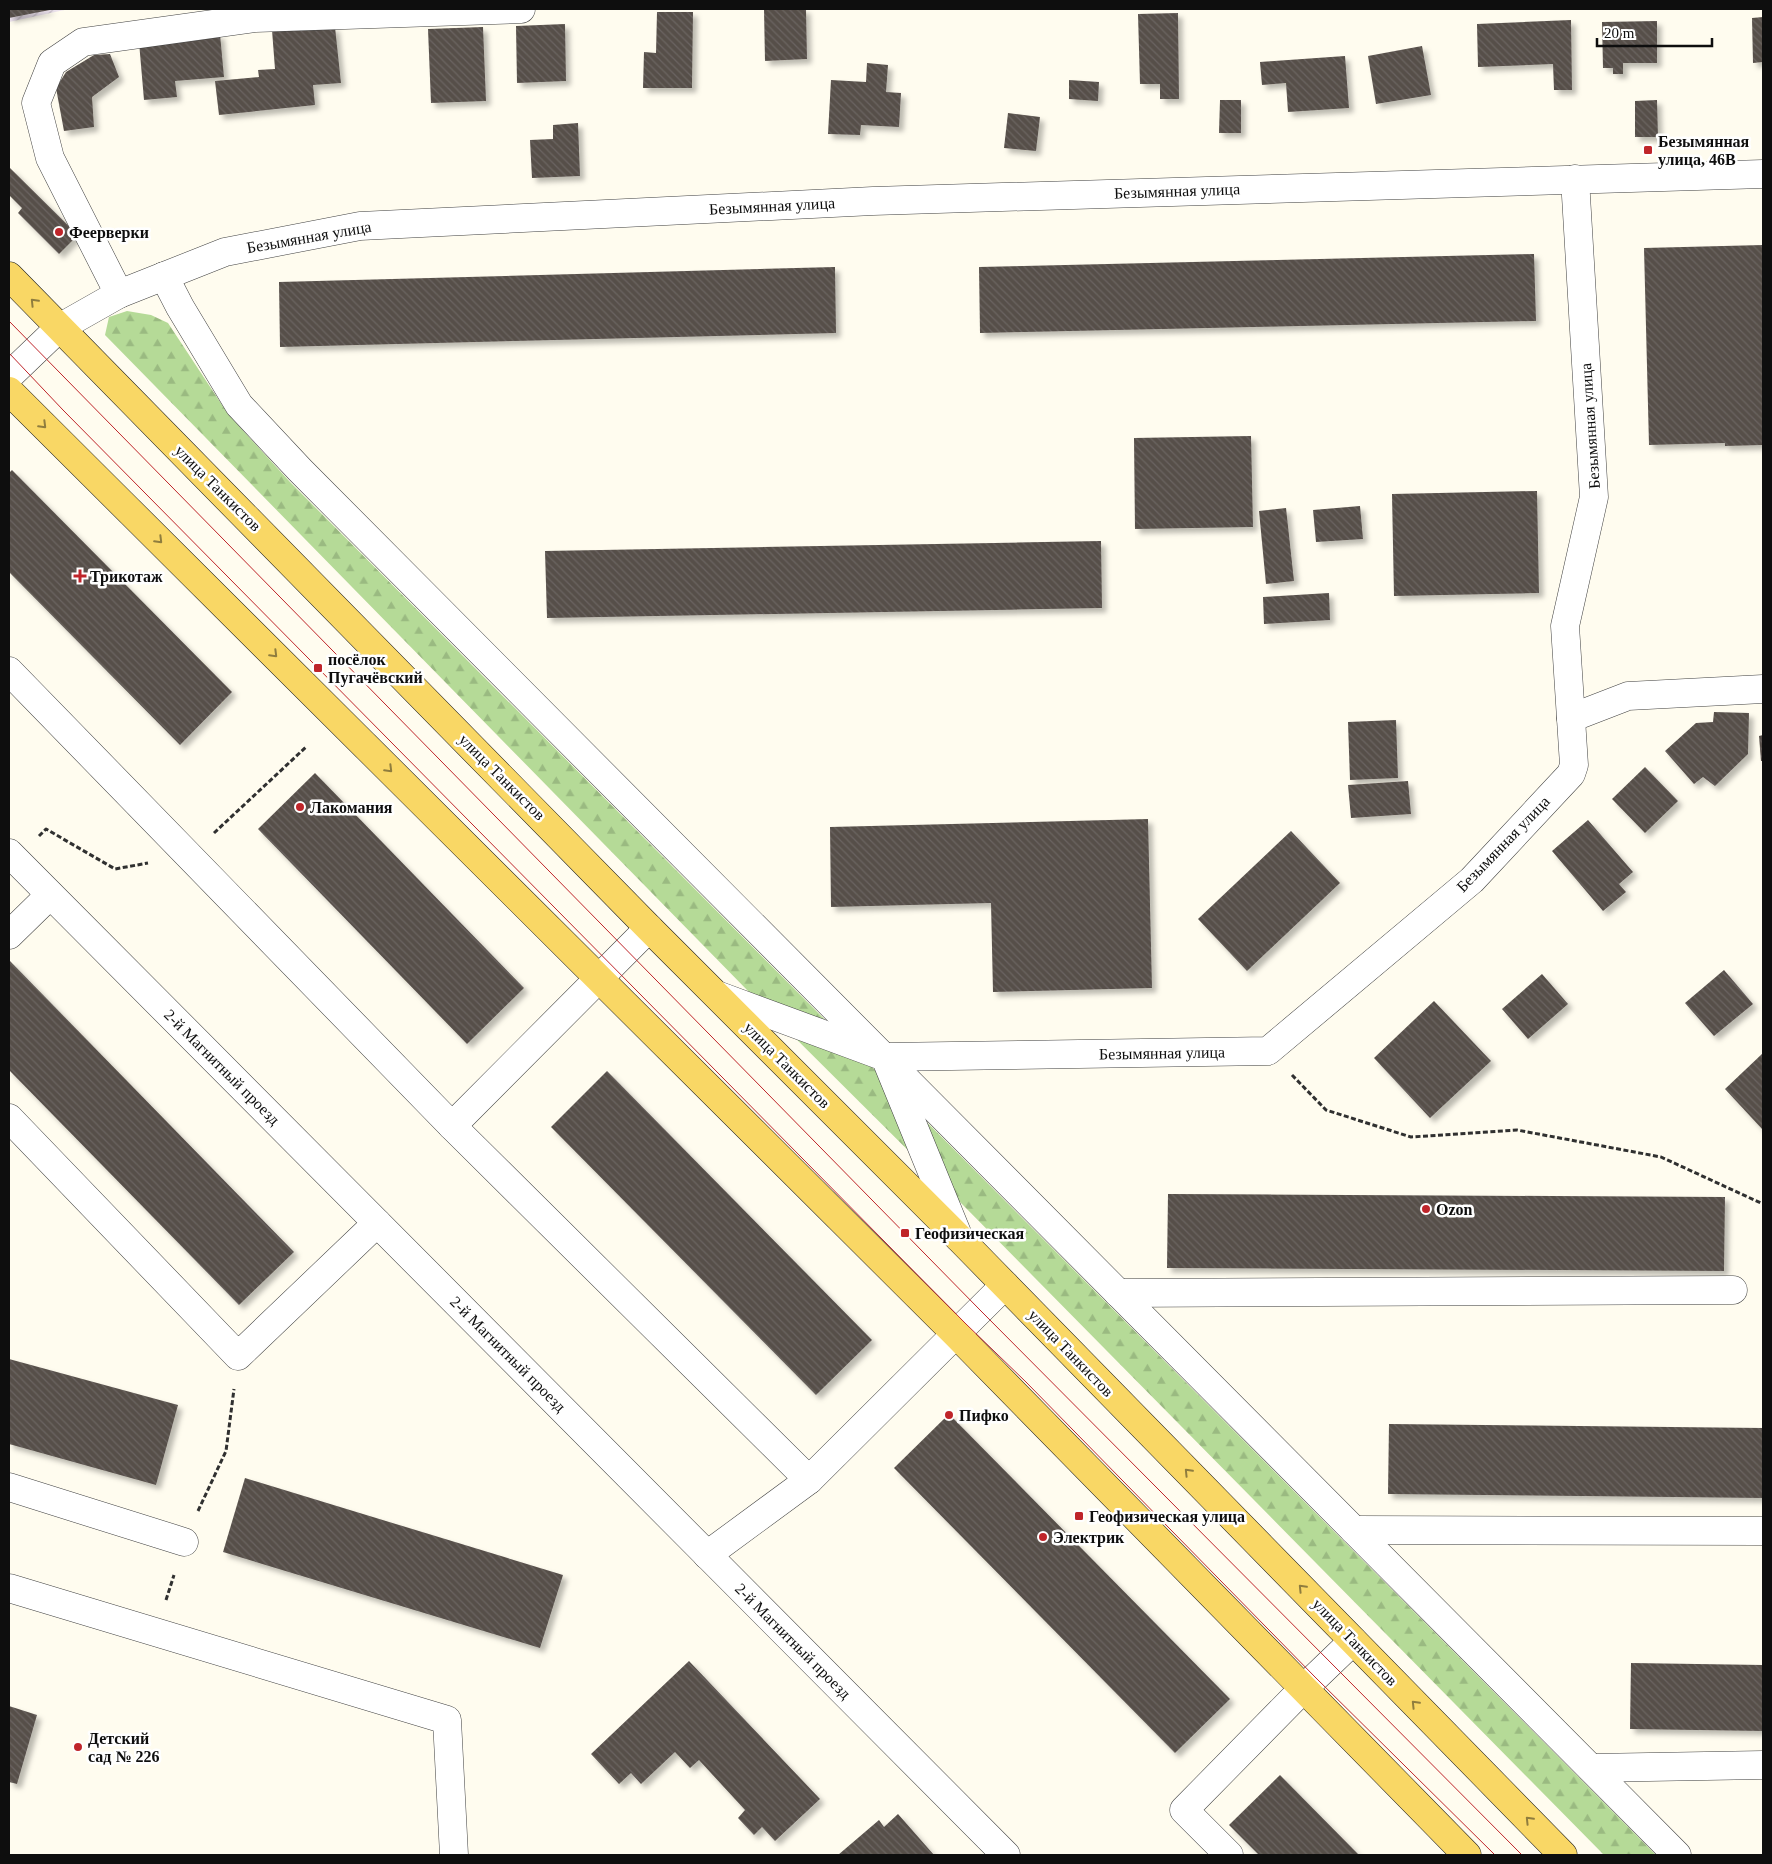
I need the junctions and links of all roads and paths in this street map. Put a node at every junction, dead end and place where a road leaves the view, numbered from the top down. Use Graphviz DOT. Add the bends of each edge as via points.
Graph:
graph roads {
  1 [pos="521,9"];
  2 [pos="1763,174"];
  3 [pos="1574,179"];
  4 [pos="9,276"];
  5 [pos="164,276"];
  6 [pos="120,294"];
  7 [pos="60,328"];
  8 [pos="9,376"];
  9 [pos="9,391"];
  10 [pos="9,671"];
  11 [pos="1763,689"];
  12 [pos="1571,718"];
  13 [pos="306,747"];
  14 [pos="12,856"];
  15 [pos="189,856"];
  16 [pos="115,869"];
  17 [pos="50,895"];
  18 [pos="650,928"];
  19 [pos="9,935"];
  20 [pos="600,978"];
  21 [pos="717,996"];
  22 [pos="1268,1051"];
  23 [pos="885,1057"];
  24 [pos="9,1118"];
  25 [pos="452,1126"];
  26 [pos="1763,1204"];
  27 [pos="377,1223"];
  28 [pos="959,1238"];
  29 [pos="1005,1285"];
  30 [pos="1733,1290"];
  31 [pos="1118,1293"];
  32 [pos="956,1334"];
  33 [pos="238,1356"];
  34 [pos="809,1480"];
  35 [pos="9,1487"];
  36 [pos="1354,1530"];
  37 [pos="1763,1531"];
  38 [pos="184,1542"];
  39 [pos="707,1555"];
  40 [pos="9,1588"];
  41 [pos="157,1633"];
  42 [pos="1353,1641"];
  43 [pos="1303,1689"];
  44 [pos="1763,1765"];
  45 [pos="1591,1768"];
  46 [pos="454,1855"];
  47 [pos="1006,1855"];
  48 [pos="1229,1855"];
  49 [pos="1467,1855"];
  50 [pos="1563,1855"];
  51 [pos="1677,1855"];
  1 -- 6 [label="street" via="255,18 83,42 52,63 36,103 50,158"];
  2 -- 3 [label="street, Безымянная улица"];
  3 -- 5 [label="street, Безымянная улица" via="873,201 360,226 225,252"];
  3 -- 12 [label="street, Безымянная улица" via="1594,497 1565,626"];
  7 -- 4 [label="main road, улица Танкистов, one-way"];
  5 -- 6 [label="street, Безымянная улица"];
  5 -- 23 [label="street" via="239,405"];
  6 -- 7 [label="street, Безымянная улица"];
  7 -- 8 [label="street, Безымянная улица"];
  7 -- 18 [label="main road, улица Танкистов"];
  9 -- 20 [label="main road, one-way"];
  10 -- 15 [label="street"];
  11 -- 12 [label="street" via="1628,696"];
  12 -- 22 [label="street, Безымянная улица" via="1574,765 1571,774 1472,880"];
  13 -- 15 [label="path"];
  14 -- 16 [label="path" via="46,829"];
  14 -- 17 [label="street, 2-й Магнитный проезд"];
  15 -- 25 [label="street"];
  17 -- 19 [label="street"];
  17 -- 27 [label="street, 2-й Магнитный проезд"];
  18 -- 20 [label="street"];
  18 -- 21 [label="main road, улица Танкистов"];
  20 -- 25 [label="street"];
  20 -- 32 [label="main road"];
  21 -- 23 [label="street"];
  21 -- 28 [label="main road, улица Танкистов"];
  22 -- 23 [label="street, Безымянная улица"];
  22 -- 26 [label="path" via="1326,1110 1411,1137 1518,1130 1661,1157"];
  23 -- 28 [label="street"];
  23 -- 31 [label="street"];
  24 -- 33 [label="street"];
  25 -- 34 [label="street"];
  27 -- 33 [label="street"];
  27 -- 39 [label="street, 2-й Магнитный проезд"];
  28 -- 29 [label="main road, улица Танкистов"];
  29 -- 32 [label="street"];
  42 -- 29 [label="main road, улица Танкистов, one-way"];
  30 -- 31 [label="street"];
  31 -- 36 [label="street"];
  32 -- 34 [label="street"];
  32 -- 43 [label="main road"];
  33 -- 38 [label="path" via="226,1451"];
  34 -- 39 [label="street"];
  35 -- 38 [label="street"];
  36 -- 37 [label="street"];
  36 -- 45 [label="street"];
  38 -- 41 [label="path"];
  39 -- 47 [label="street, 2-й Магнитный проезд"];
  40 -- 41 [label="street"];
  41 -- 46 [label="street" via="447,1720"];
  42 -- 43 [label="street"];
  50 -- 42 [label="main road, улица Танкистов, one-way"];
  43 -- 48 [label="street" via="1184,1810"];
  43 -- 49 [label="main road"];
  44 -- 45 [label="street"];
  45 -- 51 [label="street"];
}
